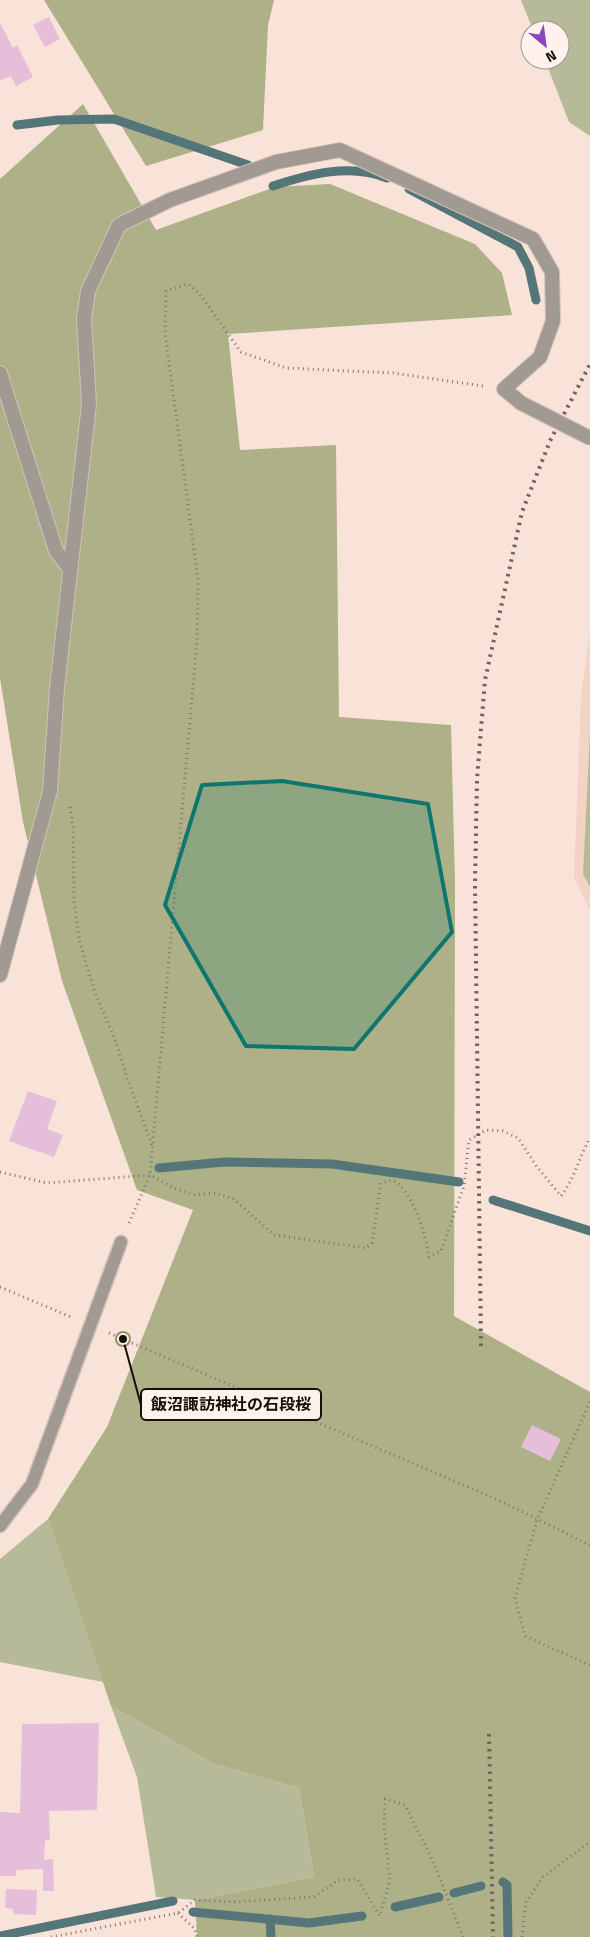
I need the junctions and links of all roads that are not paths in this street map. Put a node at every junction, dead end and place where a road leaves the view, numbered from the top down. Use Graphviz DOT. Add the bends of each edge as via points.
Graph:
graph roads {
  1 [pos="0,373"];
  2 [pos="590,438"];
  3 [pos="70,569"];
  4 [pos="0,975"];
  5 [pos="121,1242"];
  6 [pos="0,1526"];
  1 -- 3 [label="street" via="56,551"];
  2 -- 3 [label="street, bridge" via="521,403 504,389 540,357 553,321 552,272 533,239 340,150 276,162 170,200 119,225 88,291 84,319 88,404"];
  3 -- 4 [label="street" via="50,791"];
  5 -- 6 [label="lane" via="32,1484"];
}
